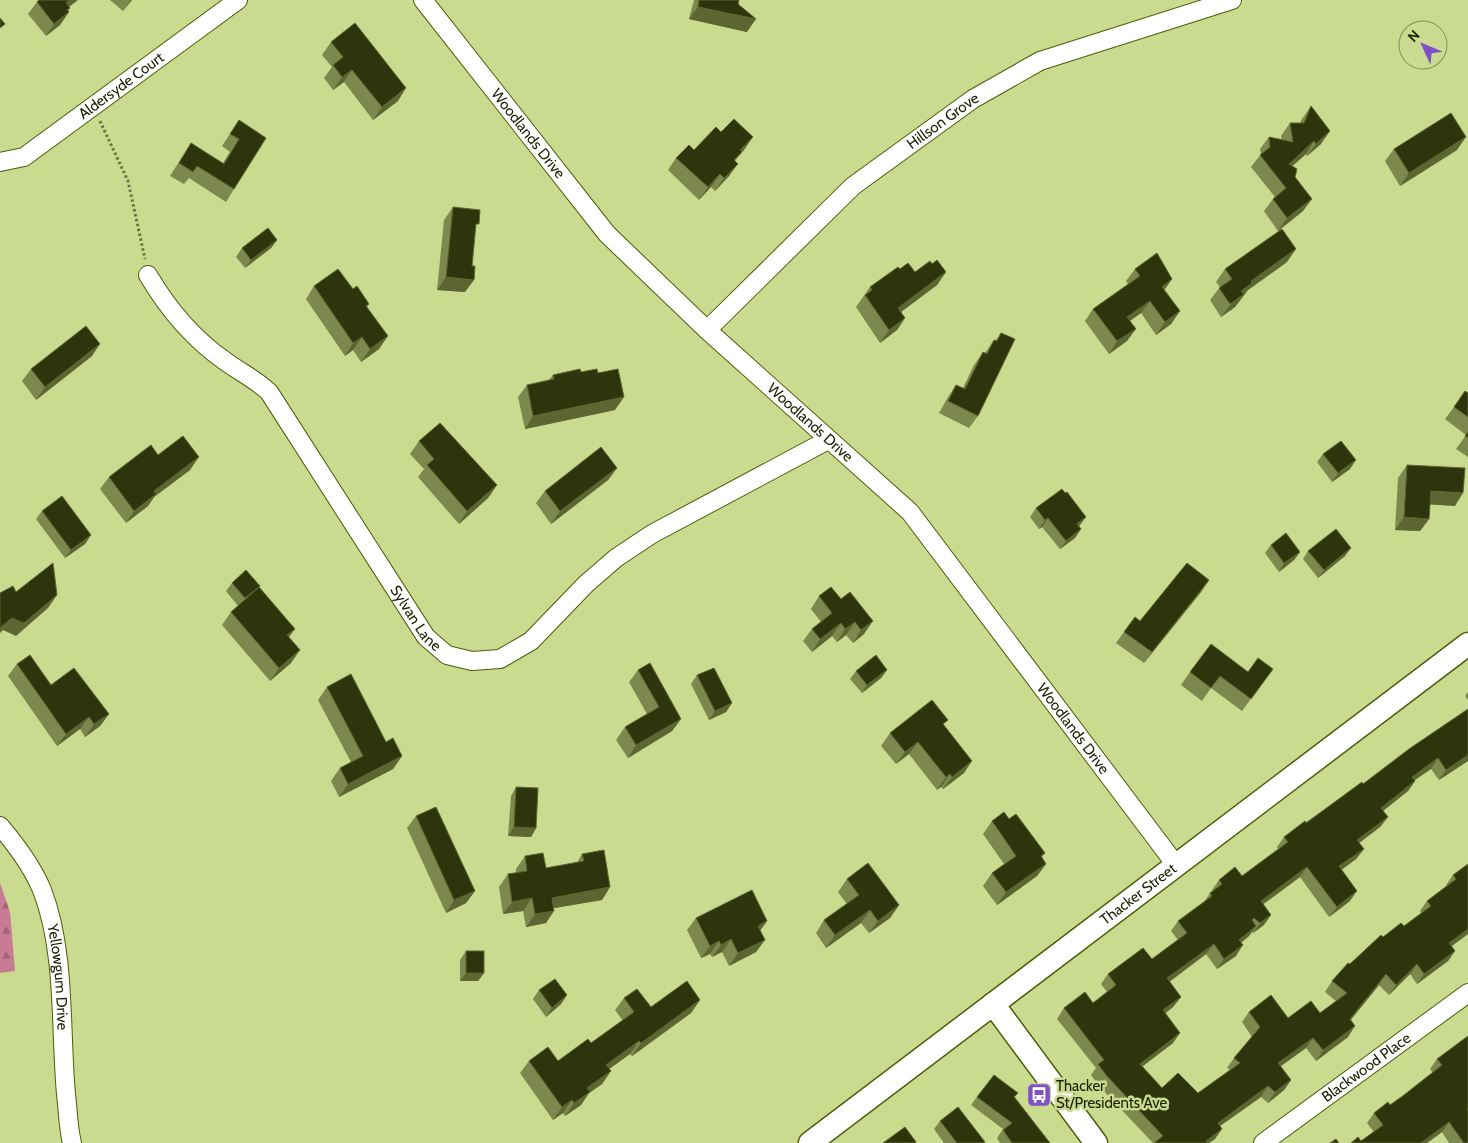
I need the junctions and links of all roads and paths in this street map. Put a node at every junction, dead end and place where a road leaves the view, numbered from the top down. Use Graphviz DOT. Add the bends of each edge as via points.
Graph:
graph roads {
  1 [pos="238,0"];
  2 [pos="423,0"];
  3 [pos="1232,0"];
  4 [pos="93,106"];
  5 [pos="0,162"];
  6 [pos="148,275"];
  7 [pos="707,330"];
  8 [pos="828,440"];
  9 [pos="1468,644"];
  10 [pos="0,826"];
  11 [pos="1176,865"];
  12 [pos="1468,993"];
  13 [pos="993,1004"];
  14 [pos="72,1143"];
  15 [pos="810,1143"];
  16 [pos="1096,1143"];
  17 [pos="1263,1143"];
  1 -- 4 [label="street, Aldersyde Court"];
  2 -- 7 [label="street, Woodlands Drive" via="607,234"];
  3 -- 7 [label="street, Hillson Grove" via="1040,62 972,98 853,186"];
  4 -- 5 [label="street, Aldersyde Court" via="24,156"];
  4 -- 6 [label="path" via="128,181"];
  6 -- 8 [label="street, Sylvan Lane" via="167,307 192,334 225,362 257,380 269,392 426,637 447,655 472,661 500,659 531,640 616,558 652,534"];
  7 -- 8 [label="street, Woodlands Drive"];
  8 -- 11 [label="street, Woodlands Drive" via="910,512"];
  9 -- 11 [label="street, Thacker Street"];
  10 -- 14 [label="street, Yellowgum Drive" via="33,871 42,889 55,934 63,1066"];
  11 -- 13 [label="street, Thacker Street"];
  12 -- 17 [label="street, Blackwood Place"];
  13 -- 15 [label="street, Thacker Street"];
  13 -- 16 [label="street"];
}
